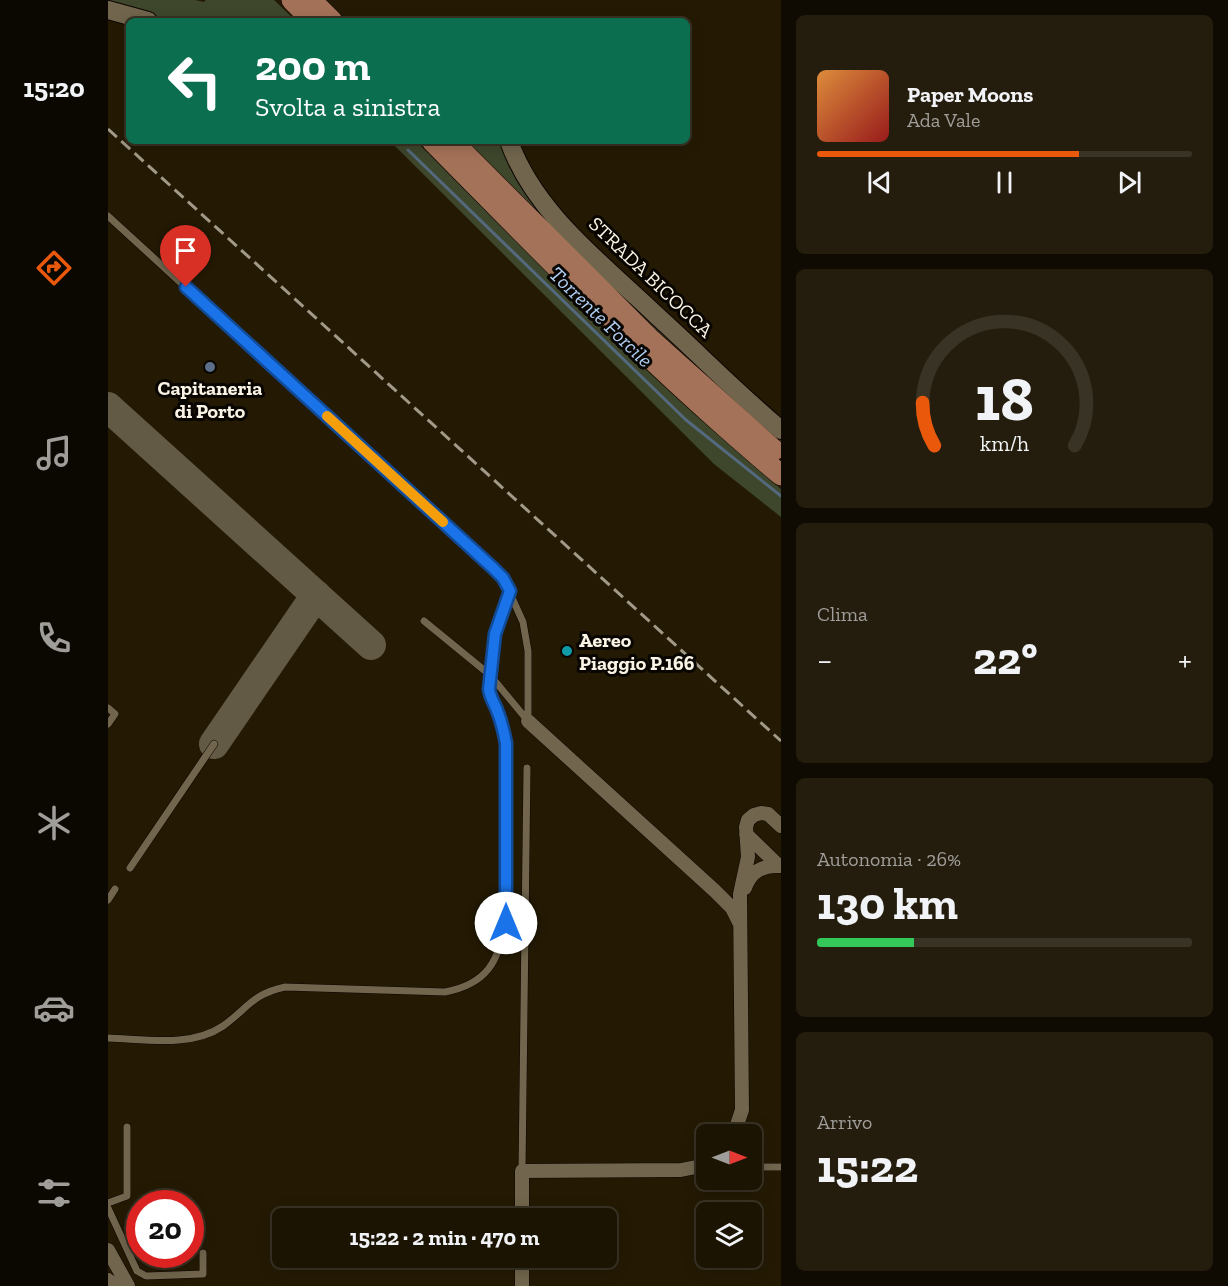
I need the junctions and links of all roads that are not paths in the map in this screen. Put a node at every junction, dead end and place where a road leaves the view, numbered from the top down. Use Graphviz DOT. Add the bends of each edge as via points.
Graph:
graph roads {
  1 [pos="301,6"];
  2 [pos="108,10"];
  3 [pos="137,18"];
  4 [pos="326,18"];
  5 [pos="435,144"];
  6 [pos="455,144"];
  7 [pos="510,144"];
  8 [pos="108,216"];
  9 [pos="781,430"];
  10 [pos="781,457"];
  11 [pos="781,475"];
  12 [pos="510,591"];
  13 [pos="424,621"];
  14 [pos="490,675"];
  15 [pos="108,708"];
  16 [pos="528,721"];
  17 [pos="108,724"];
  18 [pos="213,744"];
  19 [pos="527,768"];
  20 [pos="781,826"];
  21 [pos="746,834"];
  22 [pos="780,866"];
  23 [pos="130,868"];
  24 [pos="115,889"];
  25 [pos="108,900"];
  26 [pos="740,907"];
  27 [pos="740,924"];
  28 [pos="108,1038"];
  29 [pos="738,1124"];
  30 [pos="127,1127"];
  31 [pos="696,1167"];
  32 [pos="762,1167"];
  33 [pos="781,1167"];
  34 [pos="522,1171"];
  35 [pos="108,1203"];
  36 [pos="108,1208"];
  37 [pos="522,1208"];
  38 [pos="126,1247"];
  39 [pos="108,1250"];
  40 [pos="136,1268"];
  41 [pos="203,1268"];
  42 [pos="522,1268"];
  43 [pos="108,1280"];
  44 [pos="116,1286"];
  45 [pos="128,1286"];
  46 [pos="522,1286"];
  1 -- 4 [label="main road"];
  2 -- 3 [label="main road"];
  5 -- 11 [label="main road" via="639,348"];
  6 -- 10 [label="main road" via="649,338"];
  7 -- 9 [label="main road, STRADA BICOCCA" via="547,208"];
  8 -- 12 [label="lane" via="493,568"];
  12 -- 14 [label="lane" via="495,634"];
  12 -- 16 [label="lane" via="523,622 528,651"];
  13 -- 14 [label="lane"];
  14 -- 16 [label="lane"];
  14 -- 28 [label="lane" via="490,697 506,743 506,923 494,964 476,981 445,992 285,987 268,991 205,1035 170,1040"];
  15 -- 17 [label="lane" via="115,714"];
  16 -- 27 [label="street" via="716,891"];
  18 -- 23 [label="lane"];
  19 -- 34 [label="lane"];
  20 -- 21 [label="street" via="761,813 748,820"];
  21 -- 22 [label="street"];
  21 -- 26 [label="street" via="748,857"];
  22 -- 26 [label="street" via="763,868 750,876"];
  24 -- 25 [label="lane"];
  26 -- 27 [label="street"];
  27 -- 29 [label="street" via="742,1099"];
  30 -- 35 [label="lane" via="127,1196"];
  31 -- 34 [label="street" via="681,1170"];
  32 -- 33 [label="lane"];
  34 -- 37 [label="street"];
  36 -- 38 [label="lane"];
  39 -- 45 [label="street"];
  40 -- 41 [label="lane" via="146,1276 203,1274"];
  42 -- 46 [label="street"];
  43 -- 44 [label="street"];
}
